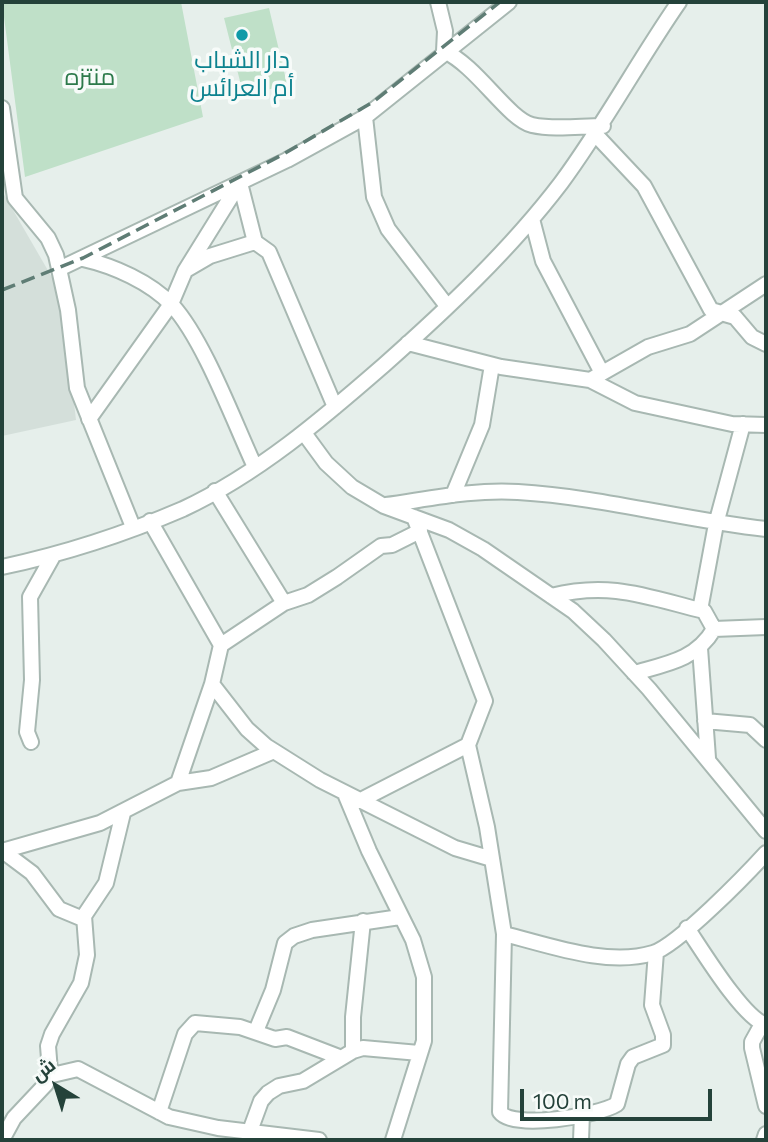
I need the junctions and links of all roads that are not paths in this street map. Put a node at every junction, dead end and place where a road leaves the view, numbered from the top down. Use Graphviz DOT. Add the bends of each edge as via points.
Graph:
graph roads {
  1 [pos="438,2"];
  2 [pos="509,2"];
  3 [pos="679,2"];
  4 [pos="444,51"];
  5 [pos="2,108"];
  6 [pos="365,117"];
  7 [pos="599,130"];
  8 [pos="240,183"];
  9 [pos="533,219"];
  10 [pos="255,242"];
  11 [pos="83,259"];
  12 [pos="59,270"];
  13 [pos="185,271"];
  14 [pos="766,284"];
  15 [pos="171,304"];
  16 [pos="447,306"];
  17 [pos="719,314"];
  18 [pos="408,343"];
  19 [pos="766,344"];
  20 [pos="492,365"];
  21 [pos="596,377"];
  22 [pos="335,407"];
  23 [pos="89,419"];
  24 [pos="743,424"];
  25 [pos="766,425"];
  26 [pos="304,433"];
  27 [pos="256,467"];
  28 [pos="215,491"];
  29 [pos="453,495"];
  30 [pos="384,506"];
  31 [pos="414,517"];
  32 [pos="150,521"];
  33 [pos="716,524"];
  34 [pos="133,527"];
  35 [pos="766,529"];
  36 [pos="420,531"];
  37 [pos="53,556"];
  38 [pos="2,567"];
  39 [pos="551,596"];
  40 [pos="284,603"];
  41 [pos="701,610"];
  42 [pos="766,627"];
  43 [pos="714,629"];
  44 [pos="221,645"];
  45 [pos="700,648"];
  46 [pos="634,673"];
  47 [pos="212,684"];
  48 [pos="705,721"];
  49 [pos="766,722"];
  50 [pos="750,726"];
  51 [pos="766,740"];
  52 [pos="31,742"];
  53 [pos="468,745"];
  54 [pos="274,751"];
  55 [pos="708,758"];
  56 [pos="178,783"];
  57 [pos="353,798"];
  58 [pos="123,813"];
  59 [pos="766,831"];
  60 [pos="3,851"];
  61 [pos="766,853"];
  62 [pos="492,859"];
  63 [pos="400,917"];
  64 [pos="83,919"];
  65 [pos="363,921"];
  66 [pos="687,928"];
  67 [pos="504,934"];
  68 [pos="656,952"];
  69 [pos="764,1025"];
  70 [pos="256,1031"];
  71 [pos="419,1053"];
  72 [pos="346,1054"];
  73 [pos="48,1076"];
  74 [pos="766,1106"];
  75 [pos="159,1111"];
  76 [pos="582,1114"];
  77 [pos="241,1134"];
  78 [pos="766,1134"];
  79 [pos="2,1140"];
  80 [pos="319,1140"];
  81 [pos="393,1140"];
  82 [pos="581,1140"];
  83 [pos="764,1140"];
  1 -- 4 [label="street"];
  2 -- 4 [label="street"];
  3 -- 7 [label="street"];
  4 -- 6 [label="street"];
  4 -- 7 [label="street" via="466,64 519,119 548,127"];
  5 -- 12 [label="street" via="15,198 48,238"];
  6 -- 8 [label="street"];
  6 -- 16 [label="street" via="374,197 388,229"];
  7 -- 9 [label="street"];
  7 -- 17 [label="street" via="644,186 711,310"];
  8 -- 10 [label="street"];
  8 -- 11 [label="street"];
  8 -- 13 [label="street"];
  9 -- 16 [label="street"];
  9 -- 21 [label="street" via="543,261"];
  10 -- 13 [label="street" via="210,256"];
  10 -- 22 [label="street" via="269,252"];
  11 -- 12 [label="street"];
  11 -- 15 [label="street" via="130,275"];
  12 -- 23 [label="street" via="77,388"];
  13 -- 15 [label="street"];
  14 -- 17 [label="street"];
  15 -- 23 [label="street"];
  15 -- 27 [label="street" via="190,329"];
  16 -- 18 [label="street"];
  17 -- 19 [label="street" via="735,317 752,337"];
  17 -- 21 [label="street" via="690,334 648,347"];
  18 -- 20 [label="street"];
  18 -- 22 [label="street"];
  20 -- 21 [label="street"];
  20 -- 29 [label="street" via="482,425"];
  21 -- 24 [label="street" via="635,403"];
  22 -- 26 [label="street"];
  23 -- 34 [label="street"];
  24 -- 25 [label="street"];
  24 -- 33 [label="street"];
  26 -- 27 [label="street"];
  26 -- 30 [label="street" via="352,487"];
  27 -- 28 [label="street"];
  28 -- 32 [label="street"];
  28 -- 40 [label="street"];
  29 -- 30 [label="street"];
  29 -- 33 [label="street" via="515,492 588,499"];
  30 -- 31 [label="street"];
  31 -- 36 [label="street"];
  31 -- 39 [label="street" via="483,549"];
  32 -- 34 [label="street"];
  32 -- 44 [label="street"];
  33 -- 35 [label="street"];
  33 -- 41 [label="street"];
  34 -- 37 [label="street"];
  36 -- 40 [label="street" via="381,546 308,595"];
  36 -- 53 [label="street" via="485,701"];
  37 -- 38 [label="street"];
  37 -- 52 [label="street" via="30,597 32,680 27,732"];
  39 -- 41 [label="street" via="582,588 618,589"];
  39 -- 46 [label="street" via="597,633"];
  40 -- 44 [label="street"];
  41 -- 43 [label="street"];
  42 -- 43 [label="street"];
  43 -- 45 [label="street"];
  44 -- 47 [label="street"];
  45 -- 46 [label="street" via="682,660"];
  45 -- 48 [label="street"];
  46 -- 55 [label="street"];
  47 -- 54 [label="street" via="247,729"];
  47 -- 56 [label="street"];
  48 -- 50 [label="street"];
  48 -- 55 [label="street"];
  49 -- 50 [label="street"];
  50 -- 51 [label="street"];
  53 -- 57 [label="street"];
  53 -- 62 [label="street"];
  54 -- 56 [label="street" via="211,778"];
  54 -- 57 [label="street"];
  55 -- 59 [label="street"];
  56 -- 58 [label="street"];
  57 -- 62 [label="street" via="455,848"];
  57 -- 63 [label="street"];
  58 -- 60 [label="street"];
  58 -- 64 [label="street" via="106,883"];
  60 -- 64 [label="street" via="32,873 59,909"];
  61 -- 66 [label="street"];
  62 -- 67 [label="street"];
  63 -- 65 [label="street"];
  63 -- 71 [label="street" via="424,977 425,1031"];
  64 -- 73 [label="street" via="87,956 81,983 52,1034"];
  65 -- 70 [label="street" via="312,930 285,943"];
  65 -- 72 [label="street"];
  66 -- 68 [label="street"];
  66 -- 69 [label="street" via="724,982"];
  67 -- 68 [label="street" via="585,953 622,957"];
  67 -- 76 [label="street" via="500,1112 510,1121"];
  68 -- 76 [label="street" via="652,1005 663,1045 633,1057 617,1104"];
  69 -- 74 [label="street" via="752,1048"];
  70 -- 72 [label="street" via="265,1037 304,1041"];
  70 -- 75 [label="street" via="195,1023 188,1028"];
  71 -- 72 [label="street" via="363,1048"];
  71 -- 81 [label="street"];
  72 -- 77 [label="street" via="303,1081 268,1093"];
  73 -- 75 [label="street" via="78,1069"];
  73 -- 79 [label="street" via="7,1127"];
  75 -- 77 [label="street"];
  76 -- 82 [label="street"];
  77 -- 80 [label="street"];
  78 -- 83 [label="street"];
}
